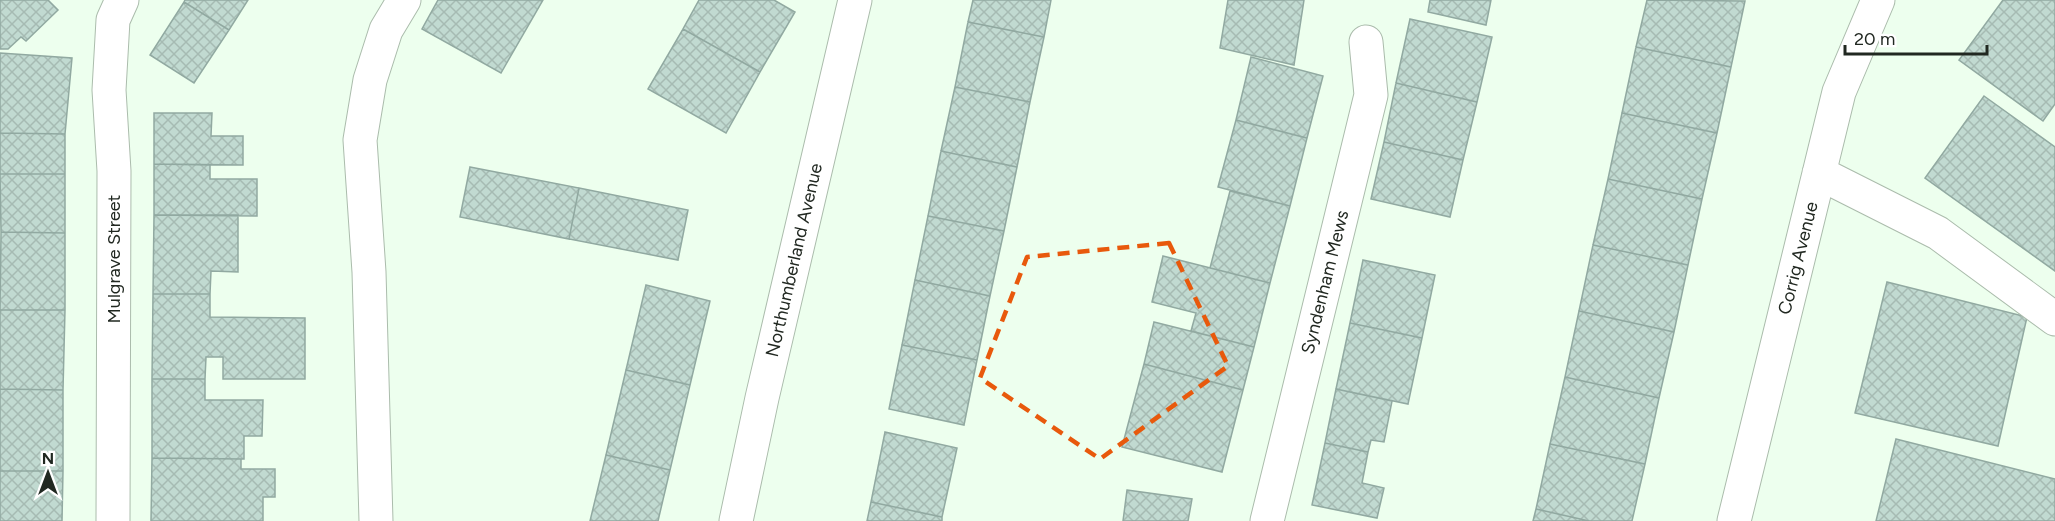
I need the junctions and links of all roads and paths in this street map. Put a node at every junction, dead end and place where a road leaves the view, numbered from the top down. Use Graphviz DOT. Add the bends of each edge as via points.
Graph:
graph roads {
  1 [pos="122,0"];
  2 [pos="404,0"];
  3 [pos="855,0"];
  4 [pos="1878,0"];
  5 [pos="1366,42"];
  6 [pos="1818,173"];
  7 [pos="2055,319"];
  8 [pos="113,521"];
  9 [pos="376,521"];
  10 [pos="736,521"];
  11 [pos="1267,521"];
  12 [pos="1734,521"];
  1 -- 8 [label="street, Mulgrave Street" via="113,20 109,90 114,171"];
  2 -- 9 [label="street" via="386,30 373,70 360,140 369,272"];
  3 -- 10 [label="street, Northumberland Avenue"];
  4 -- 6 [label="street, Corrig Avenue" via="1839,92"];
  5 -- 11 [label="street, Syndenham Mews" via="1371,95"];
  6 -- 7 [label="street" via="1938,233"];
  6 -- 12 [label="street, Corrig Avenue"];
}
